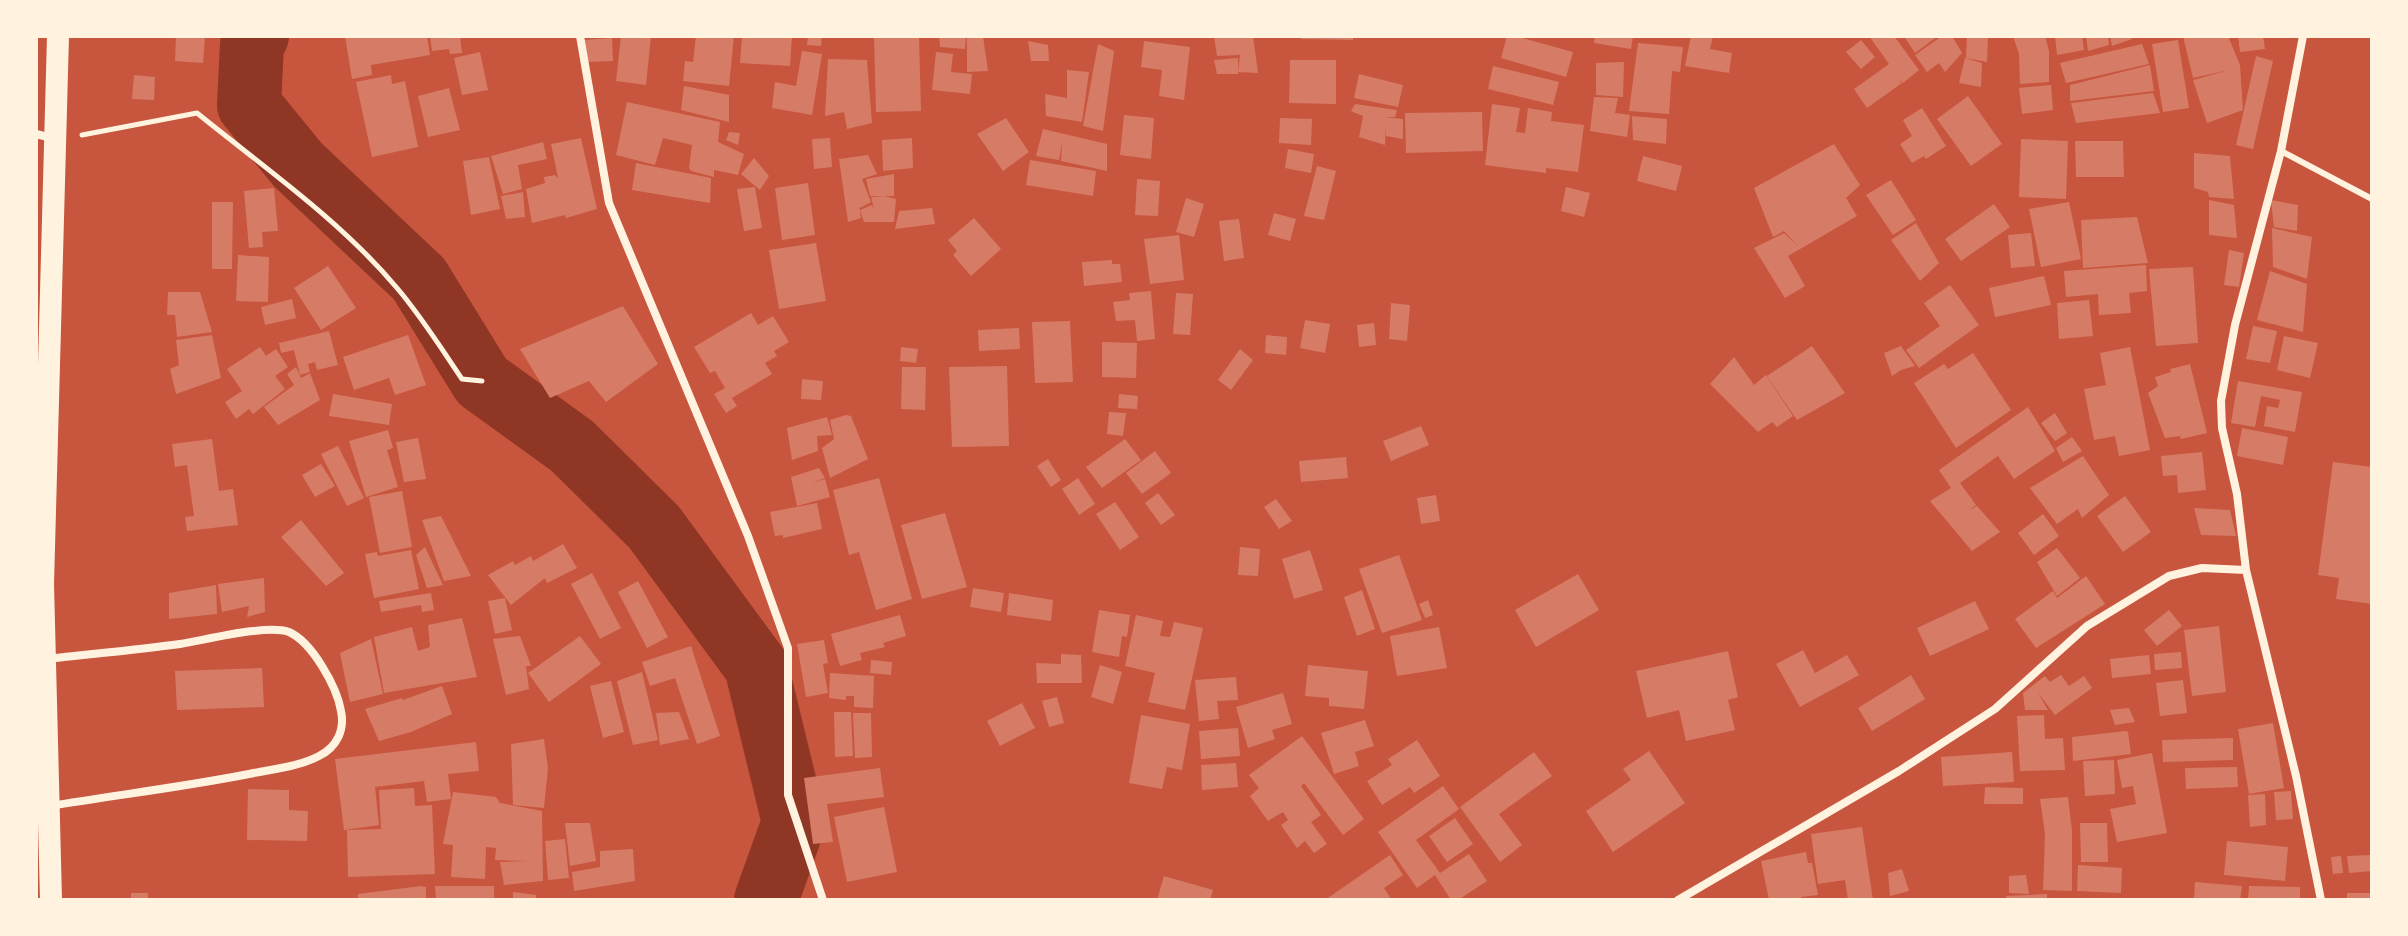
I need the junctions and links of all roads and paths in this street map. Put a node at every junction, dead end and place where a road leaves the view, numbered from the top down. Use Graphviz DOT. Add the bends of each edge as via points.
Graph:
graph roads {
  1 [pos="58,36"];
  2 [pos="580,36"];
  3 [pos="2303,36"];
  4 [pos="47,137"];
  5 [pos="2281,151"];
  6 [pos="2372,199"];
  7 [pos="482,381"];
  8 [pos="39,555"];
  9 [pos="2246,570"];
  10 [pos="45,659"];
  11 [pos="49,806"];
  12 [pos="51,900"];
  13 [pos="823,900"];
  14 [pos="1678,900"];
  15 [pos="2321,900"];
  1 -- 4 [label="highway"];
  2 -- 13 [label="street" via="609,203 748,536 788,648 788,795"];
  3 -- 5 [label="street"];
  4 -- 7 [label="path" via="197,113 359,247 399,289 462,379"];
  4 -- 8 [label="highway"];
  5 -- 6 [label="lane"];
  5 -- 9 [label="street" via="2235,325 2221,401"];
  8 -- 10 [label="highway"];
  9 -- 14 [label="street" via="2202,568 2169,576 2087,626 1995,709"];
  9 -- 15 [label="street"];
  10 -- 11 [label="highway"];
  10 -- 11 [label="street" via="273,629 304,642 317,656 344,724 331,748 299,764"];
  11 -- 12 [label="highway"];
}
